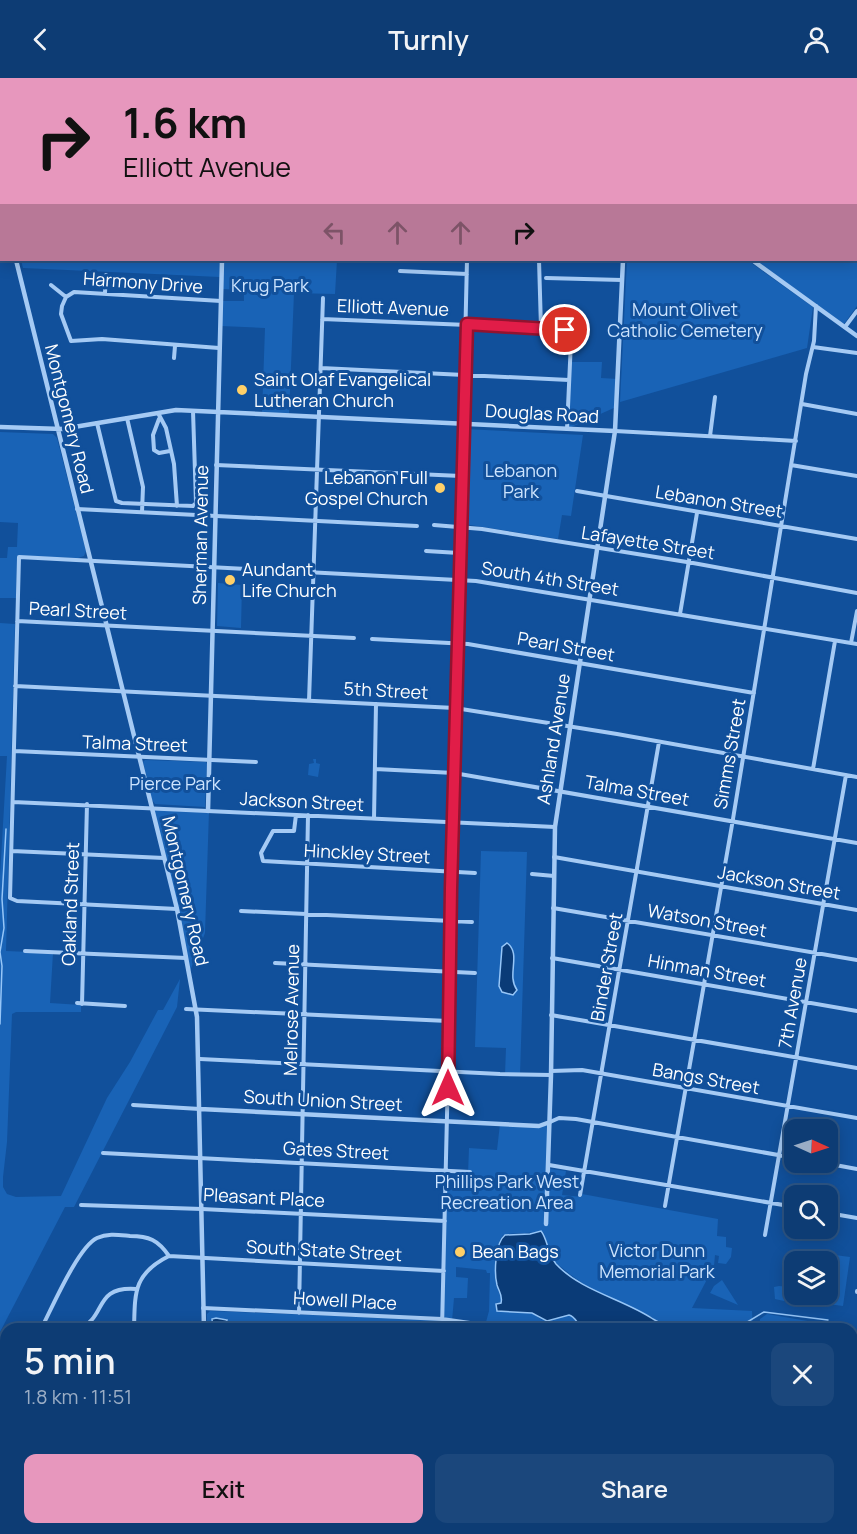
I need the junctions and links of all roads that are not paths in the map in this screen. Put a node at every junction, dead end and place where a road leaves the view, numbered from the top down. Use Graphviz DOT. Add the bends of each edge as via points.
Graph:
graph roads {
  1 [pos="16,261"];
  2 [pos="222,261"];
  3 [pos="467,261"];
  4 [pos="539,261"];
  5 [pos="623,261"];
  6 [pos="753,261"];
  7 [pos="400,271"];
  8 [pos="467,274"];
  9 [pos="106,275"];
  10 [pos="546,278"];
  11 [pos="622,280"];
  12 [pos="51,285"];
  13 [pos="105,293"];
  14 [pos="66,297"];
  15 [pos="323,298"];
  16 [pos="220,301"];
  17 [pos="816,306"];
  18 [pos="857,311"];
  19 [pos="322,319"];
  20 [pos="467,324"];
  21 [pos="844,327"];
  22 [pos="541,328"];
  23 [pos="857,336"];
  24 [pos="175,346"];
  25 [pos="813,347"];
  26 [pos="219,348"];
  27 [pos="857,353"];
  28 [pos="174,358"];
  29 [pos="321,368"];
  30 [pos="465,374"];
  31 [pos="569,380"];
  32 [pos="715,397"];
  33 [pos="802,404"];
  34 [pos="193,411"];
  35 [pos="218,412"];
  36 [pos="857,414"];
  37 [pos="159,416"];
  38 [pos="317,417"];
  39 [pos="127,418"];
  40 [pos="97,423"];
  41 [pos="463,424"];
  42 [pos="0,427"];
  43 [pos="57,429"];
  44 [pos="567,429"];
  45 [pos="615,431"];
  46 [pos="710,436"];
  47 [pos="795,441"];
  48 [pos="170,451"];
  49 [pos="216,465"];
  50 [pos="791,465"];
  51 [pos="316,469"];
  52 [pos="461,476"];
  53 [pos="857,476"];
  54 [pos="577,491"];
  55 [pos="606,496"];
  56 [pos="142,504"];
  57 [pos="177,506"];
  58 [pos="77,509"];
  59 [pos="142,512"];
  60 [pos="697,513"];
  61 [pos="215,516"];
  62 [pos="315,521"];
  63 [pos="434,525"];
  64 [pos="417,526"];
  65 [pos="460,526"];
  66 [pos="781,526"];
  67 [pos="857,539"];
  68 [pos="597,548"];
  69 [pos="426,551"];
  70 [pos="459,553"];
  71 [pos="90,561"];
  72 [pos="689,562"];
  73 [pos="213,567"];
  74 [pos="313,572"];
  75 [pos="773,577"];
  76 [pos="458,580"];
  77 [pos="857,592"];
  78 [pos="589,599"];
  79 [pos="857,611"];
  80 [pos="680,614"];
  81 [pos="17,621"];
  82 [pos="106,627"];
  83 [pos="765,628"];
  84 [pos="212,631"];
  85 [pos="312,636"];
  86 [pos="354,638"];
  87 [pos="372,639"];
  88 [pos="836,641"];
  89 [pos="851,643"];
  90 [pos="457,644"];
  91 [pos="857,644"];
  92 [pos="579,663"];
  93 [pos="15,686"];
  94 [pos="122,692"];
  95 [pos="754,693"];
  96 [pos="211,694"];
  97 [pos="309,701"];
  98 [pos="376,704"];
  99 [pos="455,708"];
  100 [pos="570,726"];
  101 [pos="659,742"];
  102 [pos="14,752"];
  103 [pos="743,757"];
  104 [pos="138,758"];
  105 [pos="210,760"];
  106 [pos="256,762"];
  107 [pos="375,769"];
  108 [pos="813,769"];
  109 [pos="454,773"];
  110 [pos="846,775"];
  111 [pos="857,777"];
  112 [pos="560,791"];
  113 [pos="13,802"];
  114 [pos="87,804"];
  115 [pos="649,806"];
  116 [pos="152,807"];
  117 [pos="208,811"];
  118 [pos="296,814"];
  119 [pos="308,815"];
  120 [pos="374,819"];
  121 [pos="732,821"];
  122 [pos="452,823"];
  123 [pos="555,827"];
  124 [pos="834,840"];
  125 [pos="857,843"];
  126 [pos="11,851"];
  127 [pos="86,854"];
  128 [pos="554,857"];
  129 [pos="164,858"];
  130 [pos="307,865"];
  131 [pos="451,872"];
  132 [pos="637,872"];
  133 [pos="475,873"];
  134 [pos="532,874"];
  135 [pos="554,876"];
  136 [pos="721,886"];
  137 [pos="85,904"];
  138 [pos="824,904"];
  139 [pos="553,908"];
  140 [pos="177,909"];
  141 [pos="857,910"];
  142 [pos="241,911"];
  143 [pos="307,915"];
  144 [pos="450,921"];
  145 [pos="628,921"];
  146 [pos="471,922"];
  147 [pos="712,935"];
  148 [pos="25,951"];
  149 [pos="815,953"];
  150 [pos="83,954"];
  151 [pos="187,958"];
  152 [pos="552,958"];
  153 [pos="857,960"];
  154 [pos="275,963"];
  155 [pos="306,964"];
  156 [pos="620,969"];
  157 [pos="449,971"];
  158 [pos="475,973"];
  159 [pos="704,983"];
  160 [pos="807,1002"];
  161 [pos="125,1006"];
  162 [pos="186,1009"];
  163 [pos="197,1009"];
  164 [pos="857,1011"];
  165 [pos="305,1014"];
  166 [pos="551,1015"];
  167 [pos="448,1021"];
  168 [pos="610,1025"];
  169 [pos="694,1040"];
  170 [pos="797,1058"];
  171 [pos="200,1059"];
  172 [pos="304,1064"];
  173 [pos="857,1068"];
  174 [pos="448,1072"];
  175 [pos="551,1073"];
  176 [pos="602,1074"];
  177 [pos="685,1089"];
  178 [pos="133,1105"];
  179 [pos="788,1106"];
  180 [pos="200,1108"];
  181 [pos="303,1114"];
  182 [pos="857,1118"];
  183 [pos="448,1122"];
  184 [pos="550,1122"];
  185 [pos="593,1122"];
  186 [pos="677,1137"];
  187 [pos="104,1154"];
  188 [pos="780,1156"];
  189 [pos="784,1157"];
  190 [pos="201,1158"];
  191 [pos="302,1163"];
  192 [pos="549,1165"];
  193 [pos="838,1166"];
  194 [pos="857,1169"];
  195 [pos="446,1171"];
  196 [pos="585,1171"];
  197 [pos="470,1172"];
  198 [pos="669,1185"];
  199 [pos="580,1195"];
  200 [pos="771,1203"];
  201 [pos="81,1205"];
  202 [pos="784,1205"];
  203 [pos="665,1206"];
  204 [pos="202,1209"];
  205 [pos="300,1213"];
  206 [pos="838,1215"];
  207 [pos="857,1218"];
  208 [pos="445,1221"];
  209 [pos="546,1224"];
  210 [pos="765,1235"];
  211 [pos="169,1256"];
  212 [pos="202,1258"];
  213 [pos="300,1262"];
  214 [pos="444,1271"];
  215 [pos="136,1289"];
  216 [pos="204,1308"];
  217 [pos="299,1313"];
  218 [pos="442,1319"];
  219 [pos="44,1323"];
  220 [pos="86,1323"];
  221 [pos="134,1323"];
  222 [pos="204,1323"];
  223 [pos="442,1323"];
  224 [pos="476,1323"];
  1 -- 43 [label="street, Montgomery Road"];
  2 -- 16 [label="street, Sherman Avenue"];
  3 -- 8 [label="street"];
  4 -- 22 [label="street"];
  5 -- 11 [label="street, Ashland Avenue"];
  6 -- 17 [label="street"];
  7 -- 8 [label="street"];
  8 -- 20 [label="street"];
  9 -- 13 [label="street"];
  10 -- 11 [label="street"];
  11 -- 45 [label="street, Ashland Avenue"];
  12 -- 14 [label="street"];
  13 -- 14 [label="street, Harmony Drive" via="78,291"];
  13 -- 16 [label="street, Harmony Drive"];
  14 -- 24 [label="street" via="62,314 71,341 102,339"];
  15 -- 19 [label="street"];
  16 -- 26 [label="street, Sherman Avenue"];
  17 -- 21 [label="street"];
  17 -- 25 [label="street, Simms Street"];
  18 -- 21 [label="street"];
  19 -- 20 [label="street, Elliott Avenue"];
  19 -- 29 [label="street"];
  20 -- 22 [label="street, Elliott Avenue"];
  20 -- 30 [label="street"];
  21 -- 23 [label="street"];
  22 -- 31 [label="street, Elliott Avenue" via="563,329 569,334"];
  24 -- 26 [label="street"];
  24 -- 28 [label="street"];
  25 -- 27 [label="street"];
  25 -- 33 [label="street, Simms Street"];
  26 -- 35 [label="street, Sherman Avenue"];
  29 -- 30 [label="street"];
  29 -- 38 [label="street"];
  30 -- 31 [label="street"];
  30 -- 41 [label="street"];
  31 -- 44 [label="street"];
  32 -- 46 [label="street"];
  33 -- 36 [label="street"];
  33 -- 47 [label="street, Simms Street"];
  34 -- 35 [label="street, Douglas Road"];
  34 -- 37 [label="street, Douglas Road" via="176,410"];
  34 -- 57 [label="street" via="196,503"];
  35 -- 38 [label="street, Douglas Road"];
  35 -- 49 [label="street, Sherman Avenue"];
  37 -- 39 [label="street, Douglas Road"];
  37 -- 48 [label="street" via="166,428"];
  37 -- 48 [label="street" via="153,435 154,450"];
  38 -- 41 [label="street, Douglas Road"];
  38 -- 51 [label="street"];
  39 -- 40 [label="street, Douglas Road"];
  39 -- 56 [label="street" via="142,482"];
  40 -- 43 [label="street, Douglas Road"];
  40 -- 56 [label="street" via="116,501"];
  41 -- 44 [label="street, Douglas Road"];
  41 -- 52 [label="street"];
  42 -- 43 [label="street, Douglas Road"];
  43 -- 58 [label="street, Montgomery Road"];
  44 -- 45 [label="street, Douglas Road"];
  45 -- 46 [label="street, Douglas Road"];
  45 -- 55 [label="street, Ashland Avenue"];
  46 -- 47 [label="street, Douglas Road"];
  47 -- 50 [label="street, Simms Street"];
  48 -- 57 [label="street"];
  49 -- 51 [label="street"];
  49 -- 61 [label="street, Sherman Avenue"];
  50 -- 53 [label="street"];
  50 -- 66 [label="street, Simms Street"];
  51 -- 52 [label="street"];
  51 -- 62 [label="street"];
  52 -- 65 [label="street"];
  54 -- 55 [label="street, Lebanon Street"];
  55 -- 60 [label="street, Lebanon Street"];
  55 -- 68 [label="street, Ashland Avenue"];
  56 -- 57 [label="street"];
  56 -- 59 [label="street"];
  58 -- 59 [label="street"];
  58 -- 71 [label="street, Montgomery Road"];
  59 -- 61 [label="street"];
  60 -- 66 [label="street, Lebanon Street"];
  60 -- 72 [label="street"];
  61 -- 62 [label="street"];
  61 -- 73 [label="street, Sherman Avenue"];
  62 -- 64 [label="street"];
  62 -- 74 [label="street"];
  63 -- 65 [label="street, Lafayette Street"];
  65 -- 68 [label="street, Lafayette Street"];
  65 -- 70 [label="street"];
  66 -- 67 [label="street, Lebanon Street"];
  66 -- 75 [label="street, Simms Street"];
  68 -- 72 [label="street, Lafayette Street"];
  68 -- 78 [label="street, Ashland Avenue"];
  69 -- 70 [label="street"];
  70 -- 76 [label="street"];
  71 -- 73 [label="street, South 4th Street"];
  71 -- 81 [label="street, South 4th Street" via="19,557"];
  71 -- 82 [label="street, Montgomery Road"];
  72 -- 75 [label="street, Lafayette Street"];
  72 -- 80 [label="street"];
  73 -- 74 [label="street, South 4th Street"];
  73 -- 84 [label="street, Sherman Avenue"];
  74 -- 76 [label="street, South 4th Street"];
  74 -- 85 [label="street"];
  75 -- 77 [label="street, Lafayette Street"];
  75 -- 83 [label="street, Simms Street"];
  76 -- 78 [label="street, South 4th Street"];
  76 -- 90 [label="street"];
  78 -- 80 [label="street, South 4th Street"];
  78 -- 92 [label="street, Ashland Avenue"];
  79 -- 89 [label="street"];
  80 -- 83 [label="street, South 4th Street"];
  81 -- 82 [label="street, Pearl Street"];
  81 -- 93 [label="street"];
  82 -- 84 [label="street, Pearl Street"];
  82 -- 94 [label="street, Montgomery Road"];
  83 -- 88 [label="street, South 4th Street"];
  83 -- 95 [label="street, Simms Street"];
  84 -- 85 [label="street, Pearl Street"];
  84 -- 96 [label="street, Sherman Avenue"];
  85 -- 86 [label="street, Pearl Street"];
  85 -- 97 [label="street"];
  87 -- 90 [label="street, Pearl Street"];
  88 -- 89 [label="street, South 4th Street"];
  88 -- 108 [label="street"];
  89 -- 91 [label="street, South 4th Street"];
  90 -- 92 [label="street, Pearl Street"];
  90 -- 99 [label="street"];
  92 -- 95 [label="street, Pearl Street"];
  92 -- 100 [label="street, Ashland Avenue"];
  93 -- 94 [label="street, 5th Street"];
  93 -- 102 [label="street"];
  94 -- 96 [label="street, 5th Street"];
  94 -- 104 [label="street, Montgomery Road"];
  95 -- 103 [label="street, Simms Street"];
  96 -- 97 [label="street, 5th Street"];
  96 -- 105 [label="street, Sherman Avenue"];
  97 -- 98 [label="street, 5th Street"];
  98 -- 99 [label="street, 5th Street"];
  98 -- 107 [label="street"];
  99 -- 100 [label="street, 5th Street"];
  99 -- 109 [label="street"];
  100 -- 101 [label="street, 5th Street"];
  100 -- 112 [label="street, Ashland Avenue"];
  101 -- 103 [label="street, 5th Street"];
  101 -- 115 [label="street, Binder Street"];
  102 -- 104 [label="street, Talma Street"];
  102 -- 113 [label="street"];
  103 -- 108 [label="street, 5th Street"];
  103 -- 121 [label="street, Simms Street"];
  104 -- 105 [label="street, Talma Street"];
  104 -- 116 [label="street, Montgomery Road"];
  105 -- 106 [label="street, Talma Street"];
  105 -- 117 [label="street, Sherman Avenue"];
  107 -- 109 [label="street, Talma Street"];
  107 -- 120 [label="street"];
  108 -- 110 [label="street, 5th Street"];
  109 -- 112 [label="street, Talma Street"];
  109 -- 122 [label="street"];
  110 -- 111 [label="street, 5th Street"];
  110 -- 124 [label="street, 7th Avenue"];
  112 -- 115 [label="street, Talma Street"];
  112 -- 123 [label="street, Ashland Avenue"];
  113 -- 114 [label="street, Jackson Street"];
  113 -- 126 [label="street"];
  114 -- 116 [label="street, Jackson Street"];
  114 -- 127 [label="street, Oakland Street"];
  115 -- 121 [label="street, Talma Street"];
  115 -- 132 [label="street, Binder Street"];
  116 -- 117 [label="street, Jackson Street"];
  116 -- 129 [label="street, Montgomery Road"];
  117 -- 118 [label="street, Jackson Street"];
  118 -- 119 [label="street, Jackson Street"];
  118 -- 130 [label="street, Hinckley Street" via="294,831 273,831 261,858 268,863"];
  119 -- 120 [label="street, Jackson Street"];
  119 -- 130 [label="street, Melrose Avenue"];
  120 -- 122 [label="street, Jackson Street"];
  121 -- 124 [label="street, Talma Street"];
  121 -- 136 [label="street, Simms Street"];
  122 -- 123 [label="street, Jackson Street"];
  122 -- 131 [label="street"];
  123 -- 128 [label="street, Ashland Avenue"];
  124 -- 125 [label="street, Talma Street"];
  124 -- 138 [label="street, 7th Avenue"];
  126 -- 127 [label="street"];
  126 -- 137 [label="street" via="12,900"];
  127 -- 129 [label="street"];
  127 -- 137 [label="street, Oakland Street"];
  128 -- 132 [label="street, Jackson Street"];
  128 -- 135 [label="street, Ashland Avenue"];
  129 -- 140 [label="street, Montgomery Road"];
  130 -- 131 [label="street, Hinckley Street"];
  130 -- 143 [label="street, Melrose Avenue"];
  131 -- 133 [label="street, Hinckley Street"];
  131 -- 144 [label="street"];
  132 -- 136 [label="street, Jackson Street"];
  132 -- 145 [label="street, Binder Street"];
  134 -- 135 [label="street"];
  135 -- 139 [label="street, Ashland Avenue"];
  136 -- 138 [label="street, Jackson Street"];
  136 -- 147 [label="street, Simms Street"];
  137 -- 140 [label="street"];
  137 -- 150 [label="street, Oakland Street"];
  138 -- 141 [label="street, Jackson Street"];
  138 -- 149 [label="street, 7th Avenue"];
  139 -- 145 [label="street, Watson Street"];
  139 -- 152 [label="street, Ashland Avenue"];
  140 -- 151 [label="street, Montgomery Road"];
  142 -- 143 [label="street"];
  143 -- 144 [label="street"];
  143 -- 155 [label="street, Melrose Avenue"];
  144 -- 146 [label="street"];
  144 -- 157 [label="street"];
  145 -- 147 [label="street, Watson Street"];
  145 -- 156 [label="street, Binder Street"];
  147 -- 149 [label="street, Watson Street"];
  147 -- 159 [label="street, Simms Street"];
  148 -- 150 [label="street"];
  149 -- 153 [label="street, Watson Street"];
  149 -- 160 [label="street, 7th Avenue"];
  150 -- 151 [label="street"];
  150 -- 161 [label="street, Oakland Street" via="79,1004"];
  151 -- 163 [label="street, Montgomery Road"];
  152 -- 156 [label="street, Hinman Street"];
  152 -- 166 [label="street, Ashland Avenue"];
  154 -- 155 [label="street"];
  155 -- 157 [label="street"];
  155 -- 165 [label="street, Melrose Avenue"];
  156 -- 159 [label="street, Hinman Street"];
  156 -- 168 [label="street, Binder Street"];
  157 -- 158 [label="street"];
  157 -- 167 [label="street"];
  159 -- 160 [label="street, Hinman Street"];
  159 -- 169 [label="street, Simms Street"];
  160 -- 164 [label="street, Hinman Street"];
  160 -- 170 [label="street, 7th Avenue"];
  162 -- 163 [label="street"];
  163 -- 165 [label="street"];
  163 -- 171 [label="street, Montgomery Road"];
  165 -- 167 [label="street"];
  165 -- 172 [label="street, Melrose Avenue"];
  166 -- 168 [label="street"];
  166 -- 175 [label="street, Ashland Avenue"];
  167 -- 174 [label="street"];
  168 -- 169 [label="street"];
  168 -- 176 [label="street, Binder Street"];
  169 -- 170 [label="street"];
  169 -- 177 [label="street, Simms Street"];
  170 -- 173 [label="street"];
  170 -- 179 [label="street, 7th Avenue"];
  171 -- 172 [label="street, Bangs Street"];
  171 -- 180 [label="street, Montgomery Road"];
  172 -- 174 [label="street, Bangs Street"];
  172 -- 181 [label="street, Melrose Avenue"];
  174 -- 175 [label="street, Bangs Street"];
  174 -- 183 [label="street"];
  175 -- 176 [label="street, Bangs Street" via="574,1069"];
  175 -- 184 [label="street, Ashland Avenue"];
  176 -- 177 [label="street, Bangs Street"];
  176 -- 185 [label="street, Binder Street"];
  177 -- 179 [label="street, Bangs Street"];
  177 -- 186 [label="street, Simms Street"];
  178 -- 180 [label="street, South Union Street"];
  179 -- 182 [label="street, Bangs Street"];
  179 -- 188 [label="street, 7th Avenue"];
  180 -- 181 [label="street, South Union Street"];
  180 -- 190 [label="street, Montgomery Road"];
  181 -- 183 [label="street, South Union Street"];
  181 -- 191 [label="street, Melrose Avenue"];
  183 -- 184 [label="street, South Union Street"];
  183 -- 195 [label="street"];
  184 -- 185 [label="street, South Union Street" via="559,1118"];
  184 -- 192 [label="street, Ashland Avenue"];
  185 -- 186 [label="street, South Union Street"];
  185 -- 196 [label="street, Binder Street"];
  186 -- 188 [label="street, South Union Street"];
  186 -- 198 [label="street, Simms Street"];
  187 -- 190 [label="street, Gates Street"];
  188 -- 189 [label="street, South Union Street"];
  188 -- 200 [label="street, 7th Avenue"];
  190 -- 191 [label="street, Gates Street"];
  190 -- 204 [label="street, Montgomery Road"];
  191 -- 195 [label="street, Gates Street"];
  191 -- 205 [label="street, Melrose Avenue"];
  192 -- 196 [label="street"];
  192 -- 209 [label="street, Ashland Avenue" via="545,1174"];
  193 -- 194 [label="street"];
  195 -- 197 [label="street, Gates Street"];
  195 -- 208 [label="street"];
  196 -- 198 [label="street"];
  196 -- 199 [label="street, Binder Street"];
  198 -- 200 [label="street"];
  198 -- 203 [label="street, Simms Street"];
  200 -- 202 [label="street"];
  200 -- 210 [label="street, 7th Avenue"];
  201 -- 204 [label="street, Pleasant Place"];
  204 -- 205 [label="street, Pleasant Place"];
  204 -- 212 [label="street, Montgomery Road"];
  205 -- 208 [label="street, Pleasant Place"];
  205 -- 213 [label="street, Melrose Avenue"];
  206 -- 207 [label="street"];
  208 -- 214 [label="street"];
  211 -- 212 [label="street, South State Street"];
  211 -- 215 [label="street" via="148,1268"];
  211 -- 219 [label="street" via="149,1237 99,1237 83,1249"];
  212 -- 213 [label="street, South State Street"];
  212 -- 216 [label="street, Montgomery Road"];
  213 -- 214 [label="street, South State Street"];
  213 -- 217 [label="street, Melrose Avenue"];
  214 -- 218 [label="street"];
  215 -- 220 [label="street" via="112,1292"];
  215 -- 221 [label="street"];
  216 -- 217 [label="street, Howell Place"];
  216 -- 222 [label="street, Montgomery Road"];
  217 -- 218 [label="street, Howell Place"];
  218 -- 223 [label="street"];
  218 -- 224 [label="street, Howell Place"];
}
